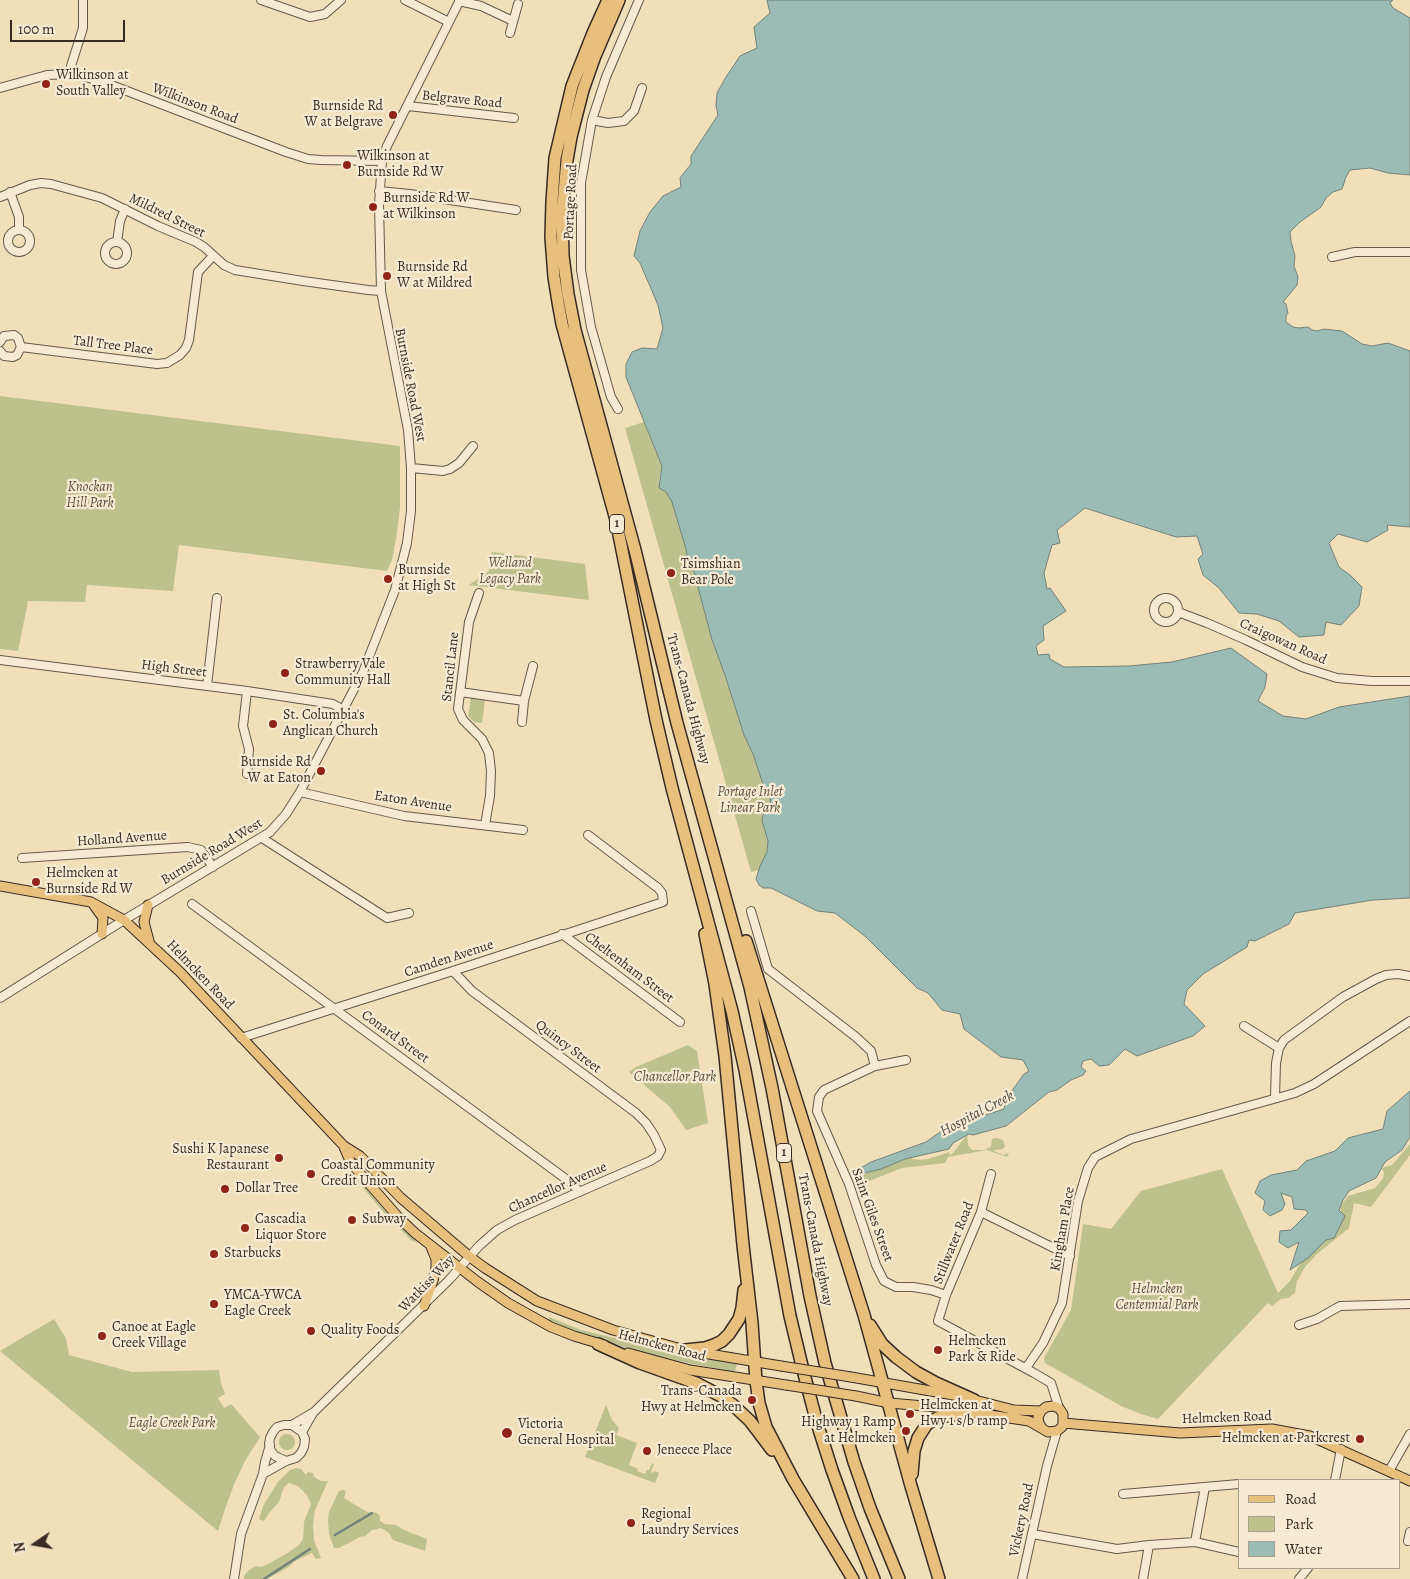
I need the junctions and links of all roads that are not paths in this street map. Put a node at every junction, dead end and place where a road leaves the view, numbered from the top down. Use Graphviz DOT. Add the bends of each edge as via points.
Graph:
graph roads {
  1 [pos="83,0"];
  2 [pos="261,0"];
  3 [pos="341,0"];
  4 [pos="405,0"];
  5 [pos="460,0"];
  6 [pos="608,0"];
  7 [pos="620,0"];
  8 [pos="640,0"];
  9 [pos="518,4"];
  10 [pos="513,21"];
  11 [pos="449,22"];
  12 [pos="510,33"];
  13 [pos="70,74"];
  14 [pos="0,88"];
  15 [pos="642,88"];
  16 [pos="408,106"];
  17 [pos="514,118"];
  18 [pos="592,120"];
  19 [pos="382,161"];
  20 [pos="379,191"];
  21 [pos="10,192"];
  22 [pos="0,197"];
  23 [pos="125,209"];
  24 [pos="516,210"];
  25 [pos="19,230"];
  26 [pos="117,242"];
  27 [pos="1410,252"];
  28 [pos="213,256"];
  29 [pos="1332,257"];
  30 [pos="380,291"];
  31 [pos="0,342"];
  32 [pos="21,347"];
  33 [pos="0,350"];
  34 [pos="618,409"];
  35 [pos="473,446"];
  36 [pos="411,468"];
  37 [pos="479,593"];
  38 [pos="217,598"];
  39 [pos="1178,612"];
  40 [pos="0,660"];
  41 [pos="533,666"];
  42 [pos="1410,681"];
  43 [pos="207,686"];
  44 [pos="247,691"];
  45 [pos="460,692"];
  46 [pos="524,701"];
  47 [pos="343,710"];
  48 [pos="522,722"];
  49 [pos="677,723"];
  50 [pos="247,774"];
  51 [pos="672,788"];
  52 [pos="300,792"];
  53 [pos="486,825"];
  54 [pos="523,830"];
  55 [pos="588,835"];
  56 [pos="262,838"];
  57 [pos="22,858"];
  58 [pos="213,868"];
  59 [pos="0,886"];
  60 [pos="91,902"];
  61 [pos="192,904"];
  62 [pos="148,905"];
  63 [pos="751,911"];
  64 [pos="409,913"];
  65 [pos="124,920"];
  66 [pos="102,934"];
  67 [pos="562,934"];
  68 [pos="150,944"];
  69 [pos="453,971"];
  70 [pos="1410,976"];
  71 [pos="0,998"];
  72 [pos="335,1008"];
  73 [pos="1410,1021"];
  74 [pos="680,1022"];
  75 [pos="1244,1026"];
  76 [pos="241,1038"];
  77 [pos="1279,1048"];
  78 [pos="906,1060"];
  79 [pos="875,1066"];
  80 [pos="1276,1097"];
  81 [pos="344,1146"];
  82 [pos="661,1150"];
  83 [pos="991,1174"];
  84 [pos="580,1192"];
  85 [pos="981,1212"];
  86 [pos="430,1245"];
  87 [pos="743,1245"];
  88 [pos="1070,1256"];
  89 [pos="470,1257"];
  90 [pos="460,1268"];
  91 [pos="946,1295"];
  92 [pos="1410,1304"];
  93 [pos="424,1306"];
  94 [pos="864,1315"];
  95 [pos="1299,1325"];
  96 [pos="598,1344"];
  97 [pos="685,1350"];
  98 [pos="756,1362"];
  99 [pos="1026,1368"];
  100 [pos="756,1381"];
  101 [pos="883,1383"];
  102 [pos="974,1400"];
  103 [pos="889,1403"];
  104 [pos="1056,1407"];
  105 [pos="1041,1411"];
  106 [pos="314,1412"];
  107 [pos="967,1412"];
  108 [pos="1064,1420"];
  109 [pos="292,1425"];
  110 [pos="1049,1430"];
  111 [pos="302,1432"];
  112 [pos="1410,1434"];
  113 [pos="270,1445"];
  114 [pos="1341,1449"];
  115 [pos="286,1461"];
  116 [pos="1389,1471"];
  117 [pos="263,1474"];
  118 [pos="793,1479"];
  119 [pos="1335,1479"];
  120 [pos="1410,1481"];
  121 [pos="1238,1484"];
  122 [pos="911,1486"];
  123 [pos="1205,1487"];
  124 [pos="1123,1494"];
  125 [pos="1410,1532"];
  126 [pos="1032,1534"];
  127 [pos="1408,1541"];
  128 [pos="1195,1542"];
  129 [pos="1149,1545"];
  130 [pos="1238,1552"];
  131 [pos="234,1579"];
  132 [pos="853,1579"];
  133 [pos="874,1579"];
  134 [pos="900,1579"];
  135 [pos="939,1579"];
  136 [pos="1022,1579"];
  137 [pos="1143,1579"];
  1 -- 13 [label="street" via="83,28"];
  2 -- 3 [label="street" via="310,17 324,14"];
  4 -- 11 [label="street"];
  5 -- 10 [label="street"];
  5 -- 11 [label="street, Burnside Road West"];
  6 -- 51 [label="highway, 1" via="572,86 557,150 551,237 554,277 562,324 616,520"];
  7 -- 49 [label="highway, Trans-Canada Highway / 1" via="595,56 571,137 562,216 563,256 575,330 636,550"];
  8 -- 18 [label="street, Portage Road" via="606,76"];
  9 -- 10 [label="street"];
  10 -- 12 [label="street"];
  11 -- 16 [label="street, Burnside Road West"];
  13 -- 14 [label="street, Wilkinson Road" via="47,75"];
  13 -- 19 [label="street, Wilkinson Road" via="106,83 296,155 321,160"];
  15 -- 18 [label="street" via="634,111 624,121"];
  16 -- 17 [label="street, Belgrave Road"];
  16 -- 19 [label="street, Burnside Road West"];
  18 -- 34 [label="street, Portage Road" via="581,183 581,270 591,327 611,397"];
  19 -- 20 [label="street, Burnside Road West"];
  20 -- 24 [label="street"];
  20 -- 30 [label="street, Burnside Road West"];
  21 -- 22 [label="street, Mildred Street"];
  21 -- 23 [label="street, Mildred Street" via="30,185 51,184 102,198"];
  21 -- 25 [label="street" via="19,217"];
  23 -- 26 [label="street"];
  23 -- 28 [label="street, Mildred Street" via="196,242"];
  27 -- 29 [label="street" via="1355,252"];
  28 -- 30 [label="street, Mildred Street" via="224,265 248,273"];
  28 -- 32 [label="street, Tall Tree Place" via="198,272 186,348 167,363"];
  30 -- 36 [label="street, Burnside Road West" via="406,413"];
  31 -- 32 [label="street, Tall Tree Place" via="4,336 14,336 21,342"];
  32 -- 33 [label="street, Tall Tree Place" via="13,357 4,356"];
  35 -- 36 [label="street" via="459,463 443,471"];
  36 -- 47 [label="street, Burnside Road West" via="409,527 400,573 378,636"];
  37 -- 45 [label="street, Stancil Lane" via="469,622"];
  38 -- 43 [label="street"];
  39 -- 42 [label="street, Craigowan Road" via="1302,667 1336,678"];
  40 -- 43 [label="street, High Street"];
  41 -- 46 [label="street"];
  43 -- 44 [label="street, High Street"];
  44 -- 47 [label="street, High Street" via="332,704"];
  44 -- 50 [label="street" via="242,726 248,748"];
  45 -- 46 [label="street"];
  45 -- 53 [label="street, Stancil Lane" via="460,715 490,753"];
  46 -- 48 [label="street"];
  47 -- 52 [label="street, Burnside Road West"];
  49 -- 94 [label="highway" via="692,752 732,894"];
  49 -- 134 [label="highway, Trans-Canada Highway / 1" via="756,1012 825,1363 854,1462"];
  51 -- 87 [label="highway" via="678,836 704,928 715,984 729,1084"];
  51 -- 133 [label="highway, 1" via="732,1011 803,1370 832,1470"];
  52 -- 53 [label="street, Eaton Avenue" via="404,816"];
  52 -- 56 [label="street, Burnside Road West" via="277,826"];
  53 -- 54 [label="street, Eaton Avenue"];
  55 -- 67 [label="street, Camden Avenue" via="658,888 663,902"];
  56 -- 58 [label="street, Burnside Road West"];
  56 -- 64 [label="street" via="387,918"];
  57 -- 58 [label="street, Holland Avenue" via="188,847 201,850"];
  58 -- 62 [label="street, Burnside Road West"];
  59 -- 60 [label="main road, Helmcken Road"];
  60 -- 65 [label="main road, Helmcken Road"];
  60 -- 66 [label="main road" via="103,918"];
  61 -- 72 [label="street, Conard Street"];
  62 -- 65 [label="street, Burnside Road West"];
  62 -- 68 [label="main road" via="144,922"];
  63 -- 79 [label="street" via="768,969 856,1037 871,1051"];
  65 -- 66 [label="street, Burnside Road West"];
  65 -- 68 [label="main road, Helmcken Road"];
  66 -- 71 [label="street, Burnside Road West"];
  67 -- 69 [label="street, Camden Avenue"];
  67 -- 74 [label="street, Cheltenham Street"];
  68 -- 76 [label="main road, Helmcken Road"];
  69 -- 72 [label="street, Camden Avenue"];
  69 -- 82 [label="street, Quincy Street" via="472,991 636,1113 650,1129"];
  70 -- 77 [label="street" via="1386,975 1368,983 1307,1022"];
  72 -- 76 [label="street, Camden Avenue"];
  72 -- 84 [label="street, Conard Street"];
  73 -- 80 [label="street, Kingham Place" via="1314,1084"];
  75 -- 77 [label="street"];
  76 -- 81 [label="main road, Helmcken Road"];
  77 -- 80 [label="street"];
  78 -- 79 [label="street"];
  79 -- 91 [label="street, Saint Giles Street" via="824,1090 818,1097 817,1111 849,1184 884,1281 896,1287 913,1287"];
  80 -- 88 [label="street, Kingham Place" via="1131,1139 1095,1157 1078,1200"];
  81 -- 86 [label="main road, Helmcken Road" via="351,1163 399,1218"];
  81 -- 89 [label="main road, Helmcken Road" via="360,1156 401,1198"];
  82 -- 84 [label="street, Chancellor Avenue" via="650,1161"];
  83 -- 85 [label="street, Stillwater Road"];
  84 -- 89 [label="street, Chancellor Avenue" via="506,1224"];
  85 -- 88 [label="street"];
  85 -- 91 [label="street, Stillwater Road"];
  86 -- 90 [label="main road, Helmcken Road"];
  86 -- 93 [label="main road" via="436,1268"];
  87 -- 97 [label="highway" via="743,1299 735,1327 714,1345"];
  87 -- 98 [label="highway"];
  88 -- 99 [label="street, Kingham Place" via="1062,1302 1043,1343"];
  89 -- 90 [label="street, Watkiss Way"];
  89 -- 97 [label="main road, Helmcken Road" via="537,1301 612,1330"];
  90 -- 93 [label="street, Watkiss Way"];
  90 -- 96 [label="main road, Helmcken Road" via="526,1313"];
  91 -- 99 [label="street, Stillwater Road" via="938,1321"];
  92 -- 95 [label="street" via="1340,1306"];
  93 -- 106 [label="street, Watkiss Way"];
  94 -- 101 [label="highway"];
  94 -- 102 [label="highway" via="882,1344 896,1357 936,1384"];
  96 -- 100 [label="main road, Helmcken Road" via="682,1368"];
  96 -- 118 [label="highway" via="696,1383 720,1396 750,1421"];
  97 -- 98 [label="main road, Helmcken Road"];
  98 -- 100 [label="highway"];
  98 -- 101 [label="main road, Helmcken Road, bridge"];
  99 -- 104 [label="street" via="1051,1383"];
  100 -- 103 [label="main road, Helmcken Road, bridge"];
  100 -- 118 [label="highway" via="766,1427"];
  101 -- 102 [label="main road, Helmcken Road"];
  101 -- 103 [label="highway"];
  102 -- 105 [label="main road, Helmcken Road" via="1014,1410"];
  103 -- 107 [label="main road, Helmcken Road"];
  103 -- 122 [label="highway"];
  104 -- 105 [label="main road" via="1046,1407"];
  104 -- 108 [label="main road"];
  105 -- 110 [label="main road" via="1039,1423"];
  106 -- 109 [label="street, Watkiss Way"];
  106 -- 111 [label="street, Watkiss Way"];
  107 -- 110 [label="main road, Helmcken Road" via="1029,1421"];
  107 -- 122 [label="highway" via="937,1418 920,1433 914,1451"];
  108 -- 110 [label="main road" via="1062,1427"];
  108 -- 114 [label="main road, Helmcken Road" via="1180,1433 1272,1428 1310,1436"];
  109 -- 111 [label="street"];
  109 -- 113 [label="street" via="277,1427 272,1432"];
  110 -- 126 [label="street, Vickery Road" via="1047,1466"];
  111 -- 115 [label="street" via="304,1447 301,1453"];
  112 -- 116 [label="street"];
  113 -- 115 [label="street" via="275,1456"];
  113 -- 117 [label="street"];
  114 -- 116 [label="main road, Helmcken Road"];
  114 -- 119 [label="street"];
  115 -- 117 [label="street"];
  116 -- 120 [label="main road, Helmcken Road"];
  117 -- 131 [label="street" via="241,1534"];
  118 -- 132 [label="highway"];
  121 -- 123 [label="street"];
  122 -- 135 [label="highway"];
  123 -- 124 [label="street"];
  123 -- 128 [label="street"];
  125 -- 127 [label="street"];
  126 -- 129 [label="street" via="1118,1549"];
  126 -- 136 [label="street, Vickery Road"];
  128 -- 129 [label="street"];
  128 -- 130 [label="street"];
  129 -- 137 [label="street"];
}
